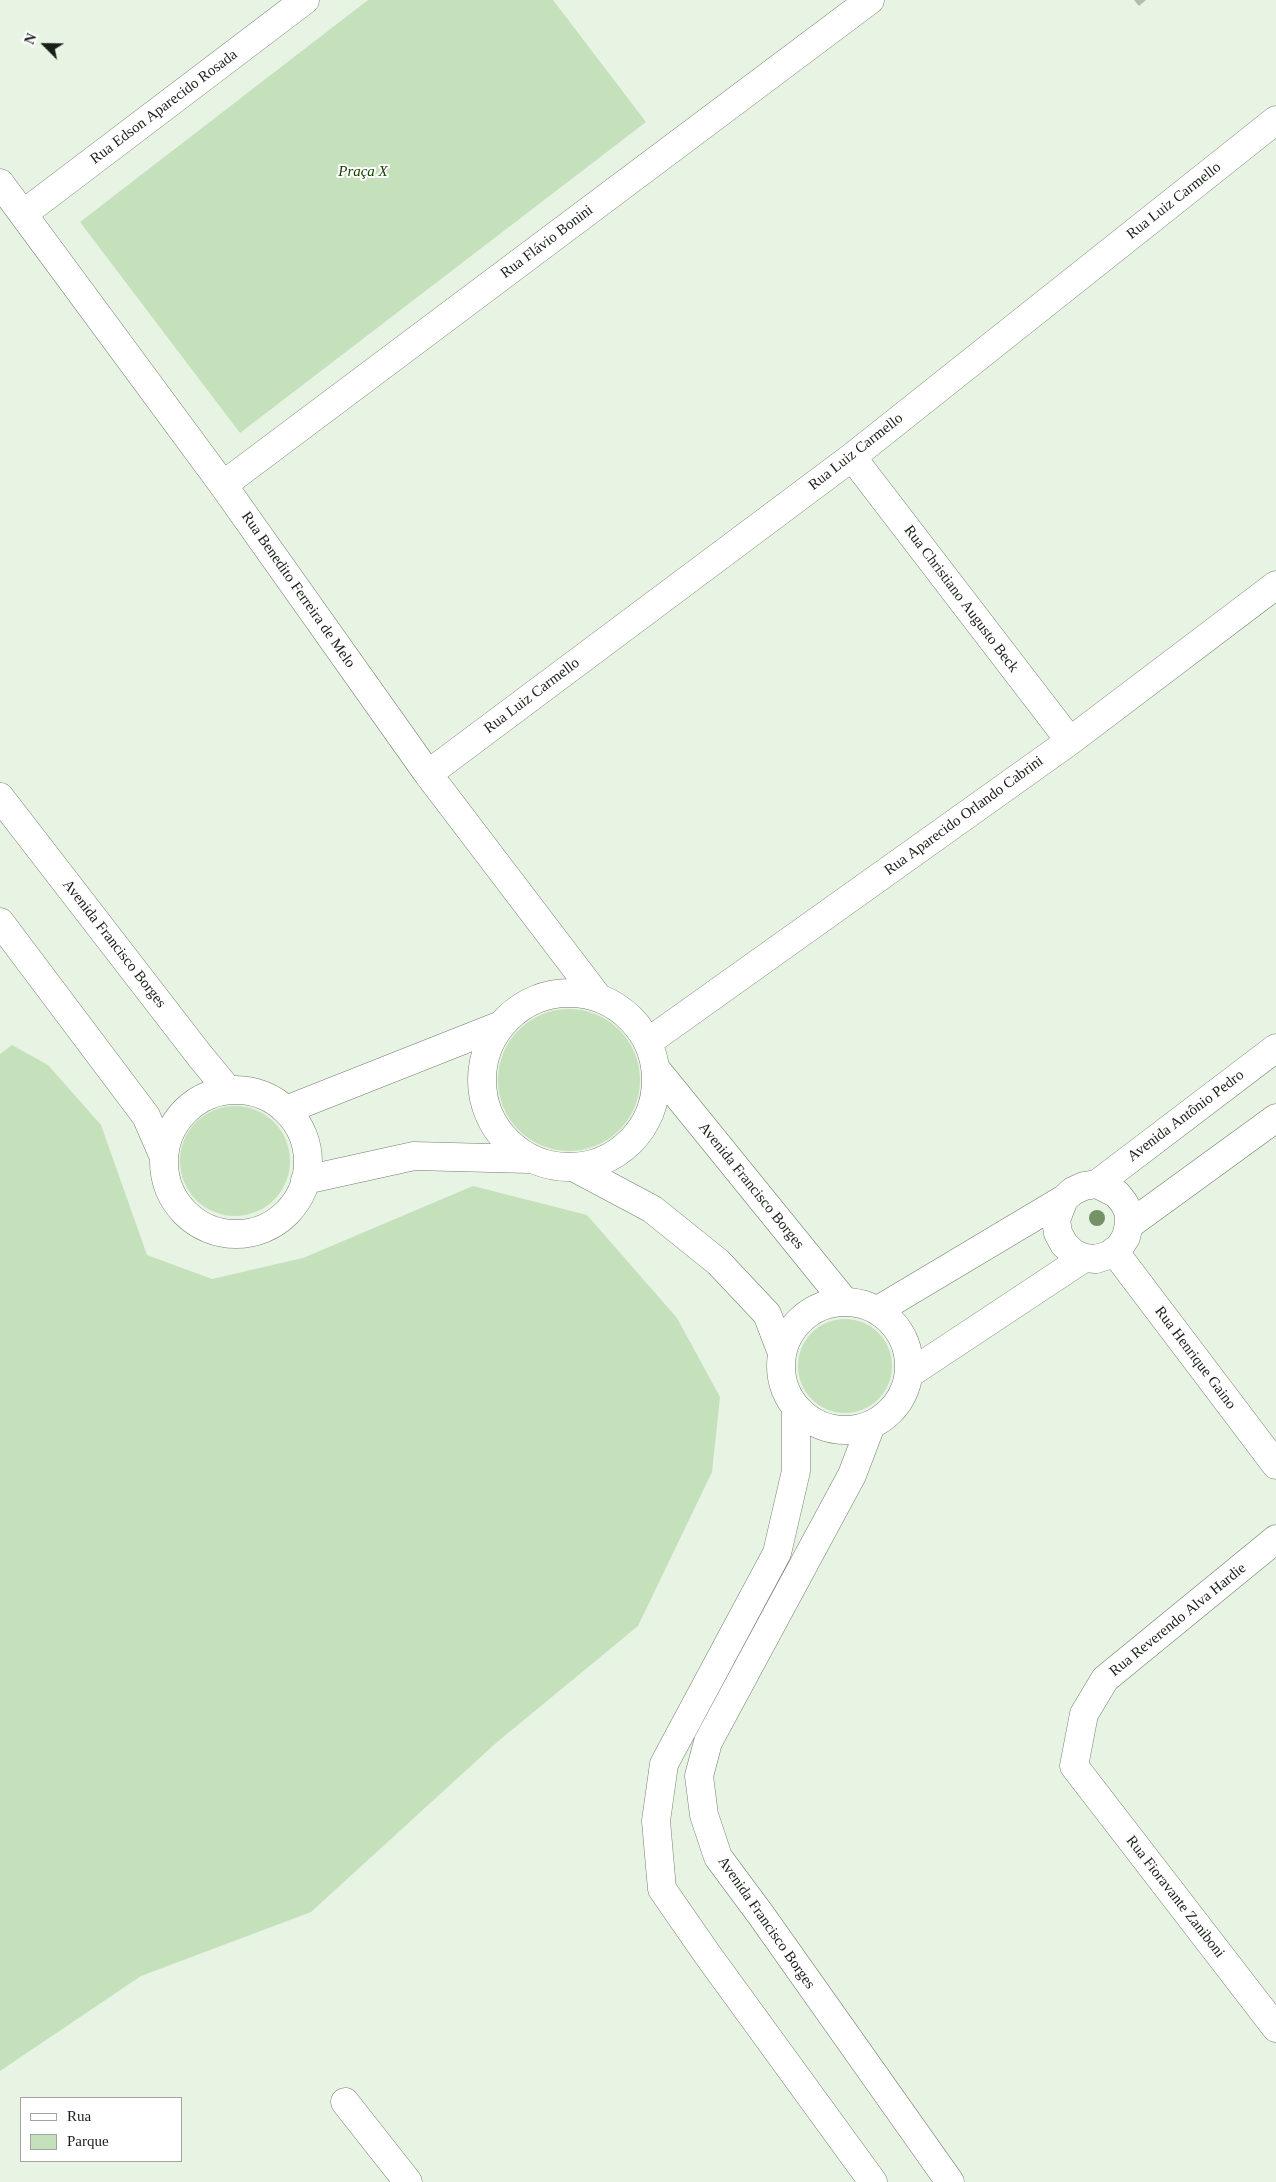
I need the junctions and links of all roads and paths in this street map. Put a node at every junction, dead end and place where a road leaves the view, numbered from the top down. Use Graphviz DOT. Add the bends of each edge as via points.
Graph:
graph roads {
  1 [pos="305,0"];
  2 [pos="870,0"];
  3 [pos="1276,120"];
  4 [pos="0,183"];
  5 [pos="23,214"];
  6 [pos="852,457"];
  7 [pos="223,484"];
  8 [pos="1276,586"];
  9 [pos="1070,741"];
  10 [pos="428,774"];
  11 [pos="0,797"];
  12 [pos="0,922"];
  13 [pos="597,996"];
  14 [pos="501,1025"];
  15 [pos="648,1042"];
  16 [pos="1276,1048"];
  17 [pos="656,1069"];
  18 [pos="228,1090"];
  19 [pos="286,1110"];
  20 [pos="1276,1118"];
  21 [pos="164,1155"];
  22 [pos="529,1159"];
  23 [pos="575,1168"];
  24 [pos="305,1180"];
  25 [pos="1097,1184"];
  26 [pos="1064,1199"];
  27 [pos="1129,1225"];
  28 [pos="1114,1251"];
  29 [pos="1084,1258"];
  30 [pos="845,1302"];
  31 [pos="878,1310"];
  32 [pos="782,1353"];
  33 [pos="909,1374"];
  34 [pos="796,1408"];
  35 [pos="871,1425"];
  36 [pos="1276,1465"];
  37 [pos="1276,1539"];
  38 [pos="713,1673"];
  39 [pos="738,1687"];
  40 [pos="1074,1766"];
  41 [pos="1276,2028"];
  42 [pos="345,2102"];
  43 [pos="408,2182"];
  44 [pos="873,2182"];
  45 [pos="950,2182"];
  1 -- 5 [label="street, Rua Edson Aparecido Rosada"];
  2 -- 7 [label="street, Rua Flávio Bonini"];
  3 -- 6 [label="street, Rua Luiz Carmello"];
  4 -- 5 [label="street, Rua Benedito Ferreira de Melo"];
  5 -- 7 [label="street, Rua Benedito Ferreira de Melo"];
  6 -- 9 [label="street, Rua Christiano Augusto Beck"];
  6 -- 10 [label="street, Rua Luiz Carmello"];
  7 -- 10 [label="street, Rua Benedito Ferreira de Melo"];
  8 -- 9 [label="street, Rua Aparecido Orlando Cabrini"];
  9 -- 15 [label="street, Rua Aparecido Orlando Cabrini"];
  10 -- 13 [label="street, Rua Benedito Ferreira de Melo"];
  11 -- 18 [label="street, Avenida Francisco Borges"];
  12 -- 21 [label="street" via="146,1116"];
  13 -- 14 [label="street" via="571,992 544,995 520,1007"];
  13 -- 15 [label="street" via="618,1007 635,1022"];
  14 -- 19 [label="street"];
  14 -- 22 [label="street" via="487,1047 482,1073 483,1099 492,1123 508,1144"];
  15 -- 17 [label="street"];
  16 -- 25 [label="street, Avenida Antônio Pedro"];
  17 -- 23 [label="street" via="655,1098 645,1125 626,1146 603,1162"];
  17 -- 30 [label="street, Avenida Francisco Borges"];
  18 -- 19 [label="street" via="249,1090 269,1097"];
  18 -- 21 [label="street" via="205,1096 184,1111 170,1131"];
  19 -- 24 [label="street" via="298,1124 305,1142 308,1161"];
  20 -- 27 [label="street"];
  21 -- 24 [label="street" via="165,1179 175,1201 190,1218 211,1230 234,1234 258,1230 279,1219 295,1202"];
  22 -- 23 [label="street" via="551,1167"];
  22 -- 24 [label="street" via="414,1156"];
  23 -- 32 [label="street" via="652,1209 718,1262 768,1314"];
  25 -- 26 [label="street" via="1084,1186"];
  25 -- 27 [label="street" via="1117,1194 1129,1213"];
  26 -- 29 [label="street" via="1056,1220 1058,1233 1072,1253"];
  26 -- 31 [label="street"];
  27 -- 28 [label="street" via="1126,1237"];
  28 -- 29 [label="street" via="1096,1259"];
  28 -- 36 [label="street, Rua Henrique Gaino"];
  29 -- 33 [label="street"];
  30 -- 31 [label="street"];
  30 -- 32 [label="street" via="823,1306 804,1316 790,1333"];
  31 -- 33 [label="street" via="902,1337 908,1355"];
  32 -- 34 [label="street" via="781,1373"];
  33 -- 35 [label="street" via="902,1395 889,1412"];
  34 -- 35 [label="street" via="810,1421 828,1428 850,1431"];
  34 -- 38 [label="street" via="796,1472 777,1552"];
  35 -- 39 [label="street, Avenida Francisco Borges" via="852,1475"];
  37 -- 40 [label="street, Rua Reverendo Alva Hardie" via="1105,1679 1084,1714"];
  38 -- 39 [label="street"];
  38 -- 44 [label="street" via="664,1764 656,1822 662,1889"];
  39 -- 45 [label="street, Avenida Francisco Borges" via="708,1742 698,1776 704,1815 718,1857"];
  40 -- 41 [label="street, Rua Fioravante Zaniboni"];
  42 -- 43 [label="street"];
}
